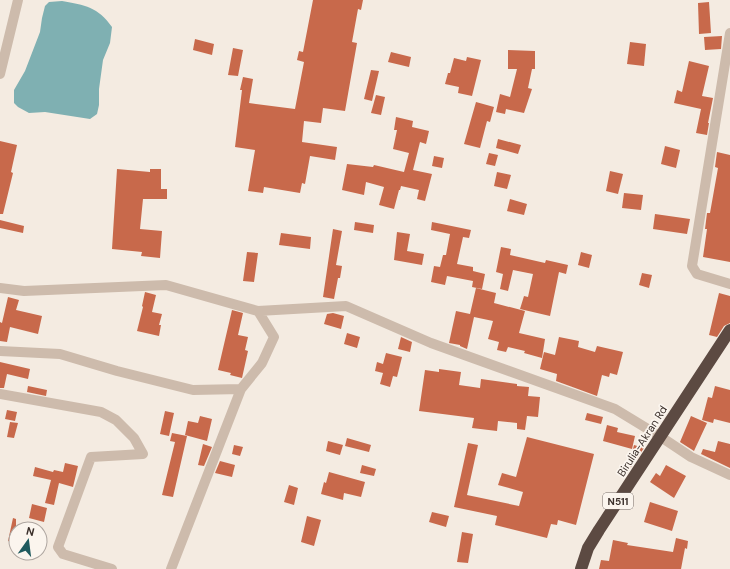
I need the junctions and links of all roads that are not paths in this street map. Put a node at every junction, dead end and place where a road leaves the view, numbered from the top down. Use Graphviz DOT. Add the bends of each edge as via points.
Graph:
graph roads {
  1 [pos="18,0"];
  2 [pos="730,33"];
  3 [pos="0,74"];
  4 [pos="730,284"];
  5 [pos="0,288"];
  6 [pos="258,311"];
  7 [pos="730,330"];
  8 [pos="0,351"];
  9 [pos="241,389"];
  10 [pos="0,394"];
  11 [pos="661,437"];
  12 [pos="730,475"];
  13 [pos="112,569"];
  14 [pos="171,569"];
  15 [pos="581,569"];
  1 -- 3 [label="street"];
  2 -- 4 [label="street" via="692,266 697,274"];
  5 -- 6 [label="street" via="24,291 166,285"];
  6 -- 9 [label="street" via="274,338 262,364"];
  6 -- 11 [label="street" via="346,306 431,343 615,409"];
  7 -- 11 [label="highway, Birulia-Akran Rd / N511"];
  8 -- 9 [label="street" via="60,354 193,390"];
  9 -- 14 [label="street"];
  10 -- 13 [label="street" via="100,412 116,420 134,438 143,454 91,457 58,546 63,554"];
  11 -- 12 [label="street" via="691,457"];
  11 -- 15 [label="highway, Birulia-Akran Rd / N511" via="588,548"];
}
